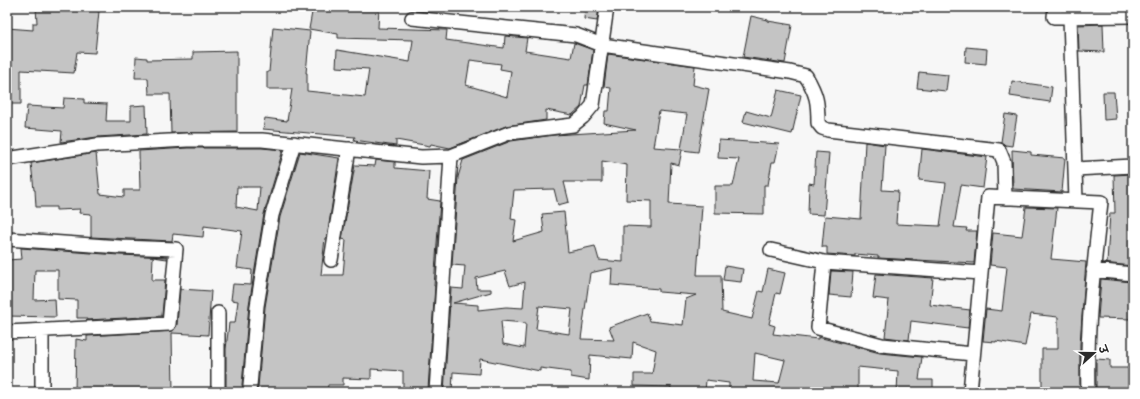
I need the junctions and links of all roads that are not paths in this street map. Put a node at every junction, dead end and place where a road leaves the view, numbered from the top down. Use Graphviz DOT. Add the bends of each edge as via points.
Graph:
graph roads {
  1 [pos="607,7"];
  2 [pos="1055,7"];
  3 [pos="1133,16"];
  4 [pos="1070,17"];
  5 [pos="412,18"];
  6 [pos="602,45"];
  7 [pos="294,143"];
  8 [pos="349,149"];
  9 [pos="451,156"];
  10 [pos="7,159"];
  11 [pos="1133,166"];
  12 [pos="1075,169"];
  13 [pos="1005,198"];
  14 [pos="1076,201"];
  15 [pos="7,239"];
  16 [pos="771,250"];
  17 [pos="332,260"];
  18 [pos="824,262"];
  19 [pos="1093,270"];
  20 [pos="981,273"];
  21 [pos="1133,274"];
  22 [pos="218,313"];
  23 [pos="42,330"];
  24 [pos="7,332"];
  25 [pos="973,354"];
  26 [pos="250,386"];
  27 [pos="42,392"];
  28 [pos="218,392"];
  29 [pos="436,392"];
  30 [pos="970,392"];
  31 [pos="1088,392"];
  1 -- 6 [label="street"];
  2 -- 4 [label="street" via="1054,17"];
  3 -- 4 [label="street"];
  4 -- 12 [label="street"];
  5 -- 6 [label="street" via="576,35"];
  6 -- 9 [label="street" via="593,105 573,126 509,133"];
  6 -- 13 [label="street" via="806,76 818,102 818,123 822,128 999,150 1004,162"];
  7 -- 8 [label="street"];
  7 -- 10 [label="street" via="262,140 187,140 97,145"];
  7 -- 26 [label="street" via="272,215 257,306"];
  8 -- 9 [label="street" via="421,157"];
  8 -- 17 [label="street"];
  9 -- 29 [label="street"];
  11 -- 12 [label="street"];
  12 -- 14 [label="street"];
  13 -- 14 [label="street"];
  13 -- 20 [label="street" via="988,197"];
  14 -- 19 [label="street" via="1101,202"];
  15 -- 23 [label="street" via="120,248 176,249 169,324"];
  16 -- 18 [label="street"];
  18 -- 20 [label="street"];
  18 -- 25 [label="street" via="818,328 882,345"];
  19 -- 21 [label="street"];
  19 -- 31 [label="street" via="1087,366"];
  20 -- 25 [label="street"];
  22 -- 28 [label="street"];
  23 -- 24 [label="street"];
  23 -- 27 [label="street"];
  25 -- 30 [label="street"];
}
